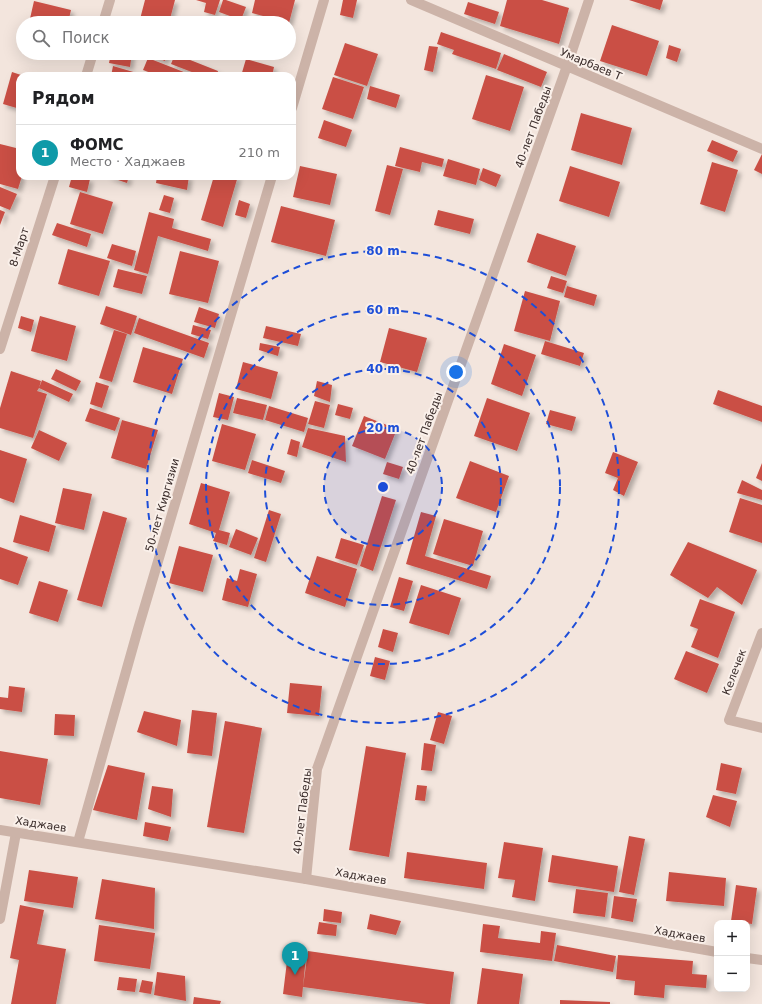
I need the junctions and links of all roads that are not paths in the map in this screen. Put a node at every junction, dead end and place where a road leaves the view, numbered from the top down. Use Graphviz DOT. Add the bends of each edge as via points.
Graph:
graph roads {
  1 [pos="110,0"];
  2 [pos="324,0"];
  3 [pos="411,0"];
  4 [pos="589,0"];
  5 [pos="105,16"];
  6 [pos="92,60"];
  7 [pos="567,66"];
  8 [pos="87,72"];
  9 [pos="296,94"];
  10 [pos="762,149"];
  11 [pos="54,180"];
  12 [pos="271,180"];
  13 [pos="0,349"];
  14 [pos="762,633"];
  15 [pos="762,728"];
  16 [pos="0,830"];
  17 [pos="16,833"];
  18 [pos="78,842"];
  19 [pos="306,879"];
  20 [pos="0,919"];
  21 [pos="714,951"];
  22 [pos="750,958"];
  23 [pos="762,960"];
  1 -- 5 [label="street"];
  2 -- 9 [label="street"];
  3 -- 7 [label="street, Умарбаев Т"];
  4 -- 7 [label="street, 40-лет Пабеды"];
  6 -- 8 [label="street"];
  7 -- 10 [label="street, Умарбаев Т"];
  7 -- 19 [label="street, 40-лет Пабеды" via="317,769"];
  11 -- 13 [label="street, 8-Март"];
  12 -- 18 [label="street, 50-лет Киргизии" via="142,614"];
  14 -- 15 [label="street, Келечек" via="729,720"];
  16 -- 17 [label="street, Хаджаев"];
  17 -- 18 [label="street, Хаджаев"];
  17 -- 20 [label="street"];
  18 -- 19 [label="street, Хаджаев"];
  19 -- 21 [label="street, Хаджаев"];
  22 -- 23 [label="street"];
}
